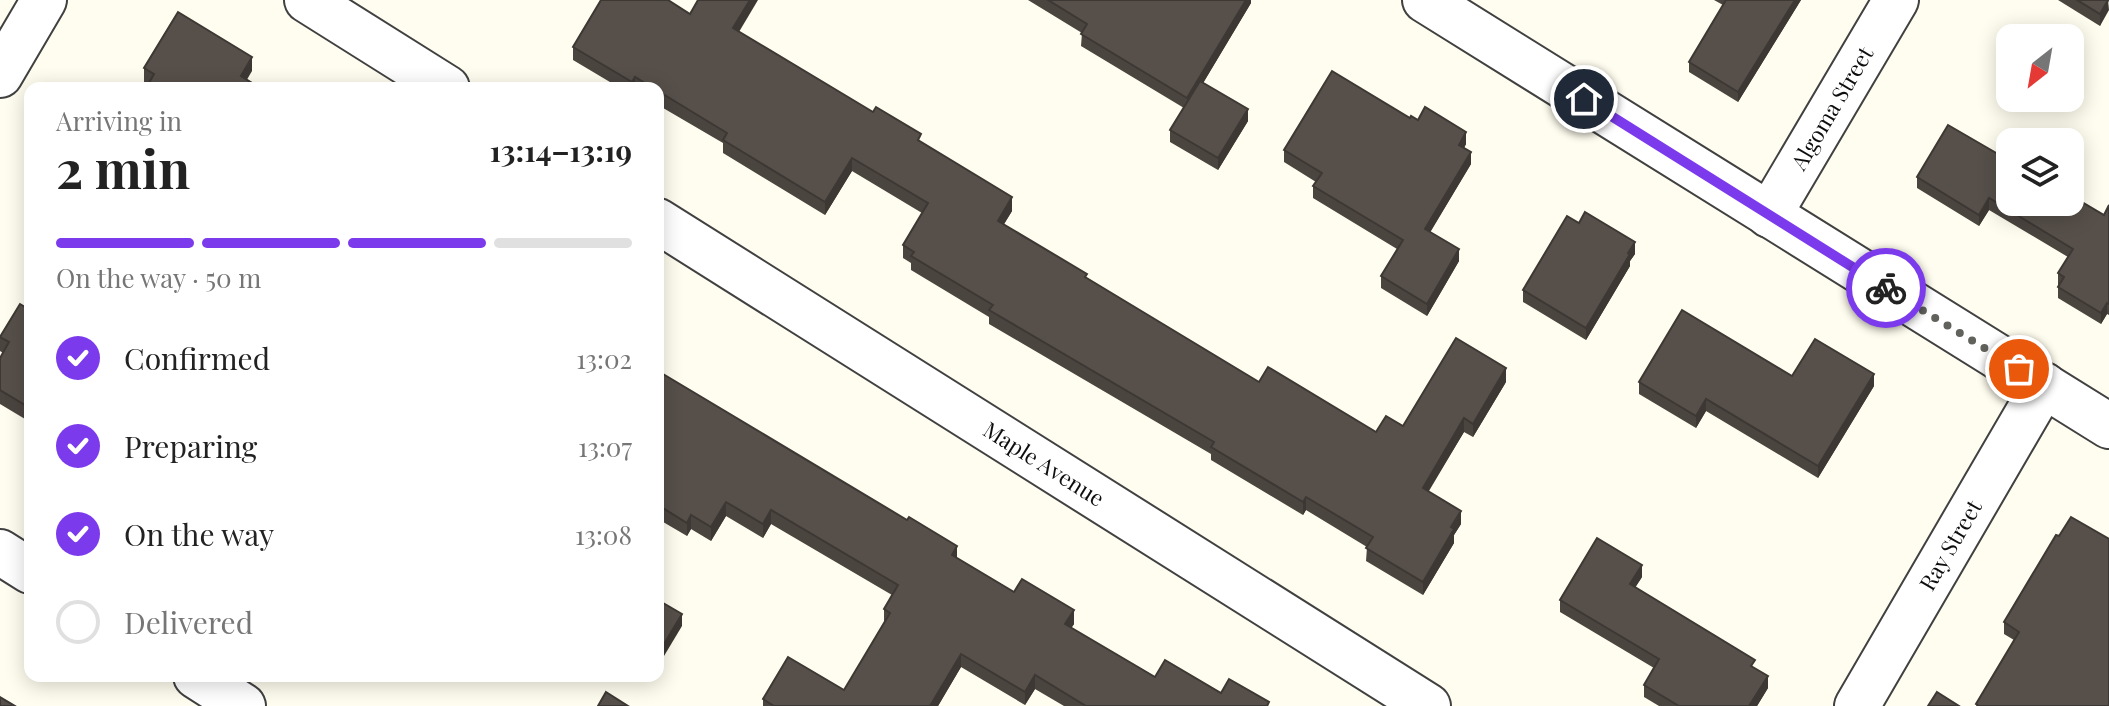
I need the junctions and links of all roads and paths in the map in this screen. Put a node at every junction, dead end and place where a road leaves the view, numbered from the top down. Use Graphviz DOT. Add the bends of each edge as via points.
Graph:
graph roads {
  1 [pos="44,0"];
  2 [pos="307,0"];
  3 [pos="1425,0"];
  4 [pos="1896,0"];
  5 [pos="0,75"];
  6 [pos="437,82"];
  7 [pos="1769,215"];
  8 [pos="664,225"];
  9 [pos="2044,385"];
  10 [pos="2109,426"];
  11 [pos="0,552"];
  12 [pos="24,567"];
  13 [pos="205,682"];
  14 [pos="243,706"];
  15 [pos="1428,706"];
  16 [pos="1857,706"];
  1 -- 5 [label="street"];
  2 -- 6 [label="street"];
  3 -- 7 [label="street"];
  4 -- 7 [label="street, Algoma Street"];
  7 -- 9 [label="street"];
  8 -- 15 [label="street, Maple Avenue"];
  9 -- 10 [label="street"];
  9 -- 16 [label="street, Ray Street"];
  11 -- 12 [label="street"];
  13 -- 14 [label="street"];
}
